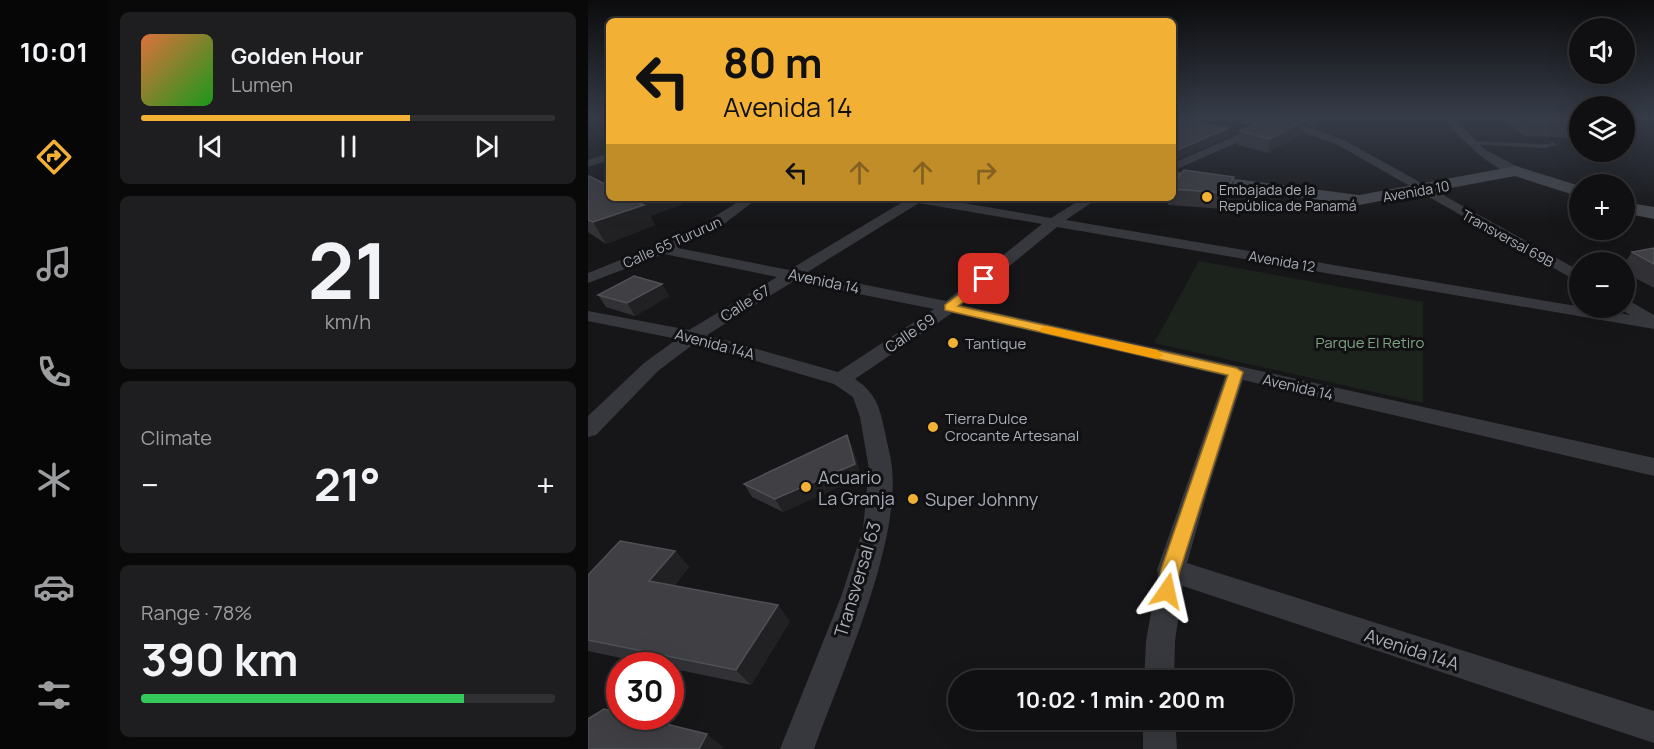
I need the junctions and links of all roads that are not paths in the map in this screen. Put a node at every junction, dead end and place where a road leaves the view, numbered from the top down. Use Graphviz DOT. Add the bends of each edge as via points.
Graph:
graph roads {
  1 [pos="1207,152"];
  2 [pos="1357,152"];
  3 [pos="1483,152"];
  4 [pos="606,157"];
  5 [pos="588,164"];
  6 [pos="1176,166"];
  7 [pos="1516,171"];
  8 [pos="1176,176"];
  9 [pos="1569,188"];
  10 [pos="1424,190"];
  11 [pos="748,201"];
  12 [pos="910,201"];
  13 [pos="932,201"];
  14 [pos="1087,201"];
  15 [pos="1635,210"];
  16 [pos="1654,215"];
  17 [pos="1054,222"];
  18 [pos="661,249"];
  19 [pos="1569,272"];
  20 [pos="791,274"];
  21 [pos="588,278"];
  22 [pos="949,308"];
  23 [pos="1635,311"];
  24 [pos="588,316"];
  25 [pos="1654,324"];
  26 [pos="692,336"];
  27 [pos="1236,372"];
  28 [pos="841,379"];
  29 [pos="588,429"];
  30 [pos="1654,467"];
  31 [pos="1170,570"];
  32 [pos="1159,670"];
  33 [pos="1654,727"];
  34 [pos="1159,730"];
  35 [pos="797,749"];
  36 [pos="1160,749"];
  1 -- 6 [label="street"];
  2 -- 10 [label="street, Transversal 69B"];
  3 -- 7 [label="street"];
  4 -- 5 [label="street"];
  7 -- 9 [label="street"];
  7 -- 10 [label="street, Avenida 10"];
  8 -- 10 [label="street, Avenida 10" via="1340,199 1382,198"];
  10 -- 19 [label="street, Transversal 69B"];
  11 -- 18 [label="street, Calle 65 Tururun" via="723,221"];
  12 -- 20 [label="street, Calle 67"];
  13 -- 17 [label="street, Avenida 12"];
  14 -- 17 [label="street, Calle 69"];
  15 -- 16 [label="street"];
  17 -- 22 [label="street, Calle 69"];
  17 -- 25 [label="street, Avenida 12"];
  18 -- 20 [label="street, Avenida 14"];
  18 -- 21 [label="street, Calle 65 Tururun"];
  20 -- 22 [label="street, Avenida 14"];
  20 -- 26 [label="street, Calle 67"];
  22 -- 27 [label="street, Avenida 14"];
  22 -- 28 [label="street, Calle 69"];
  23 -- 25 [label="street"];
  24 -- 26 [label="street, Avenida 14A"];
  26 -- 28 [label="street, Avenida 14A"];
  26 -- 29 [label="street, Calle 67" via="651,367"];
  27 -- 30 [label="street, Avenida 14"];
  27 -- 31 [label="street"];
  28 -- 35 [label="street, Transversal 63" via="862,393 871,417 881,469 876,529 855,597"];
  31 -- 32 [label="street"];
  31 -- 33 [label="street, Avenida 14A"];
  34 -- 36 [label="street"];
}
